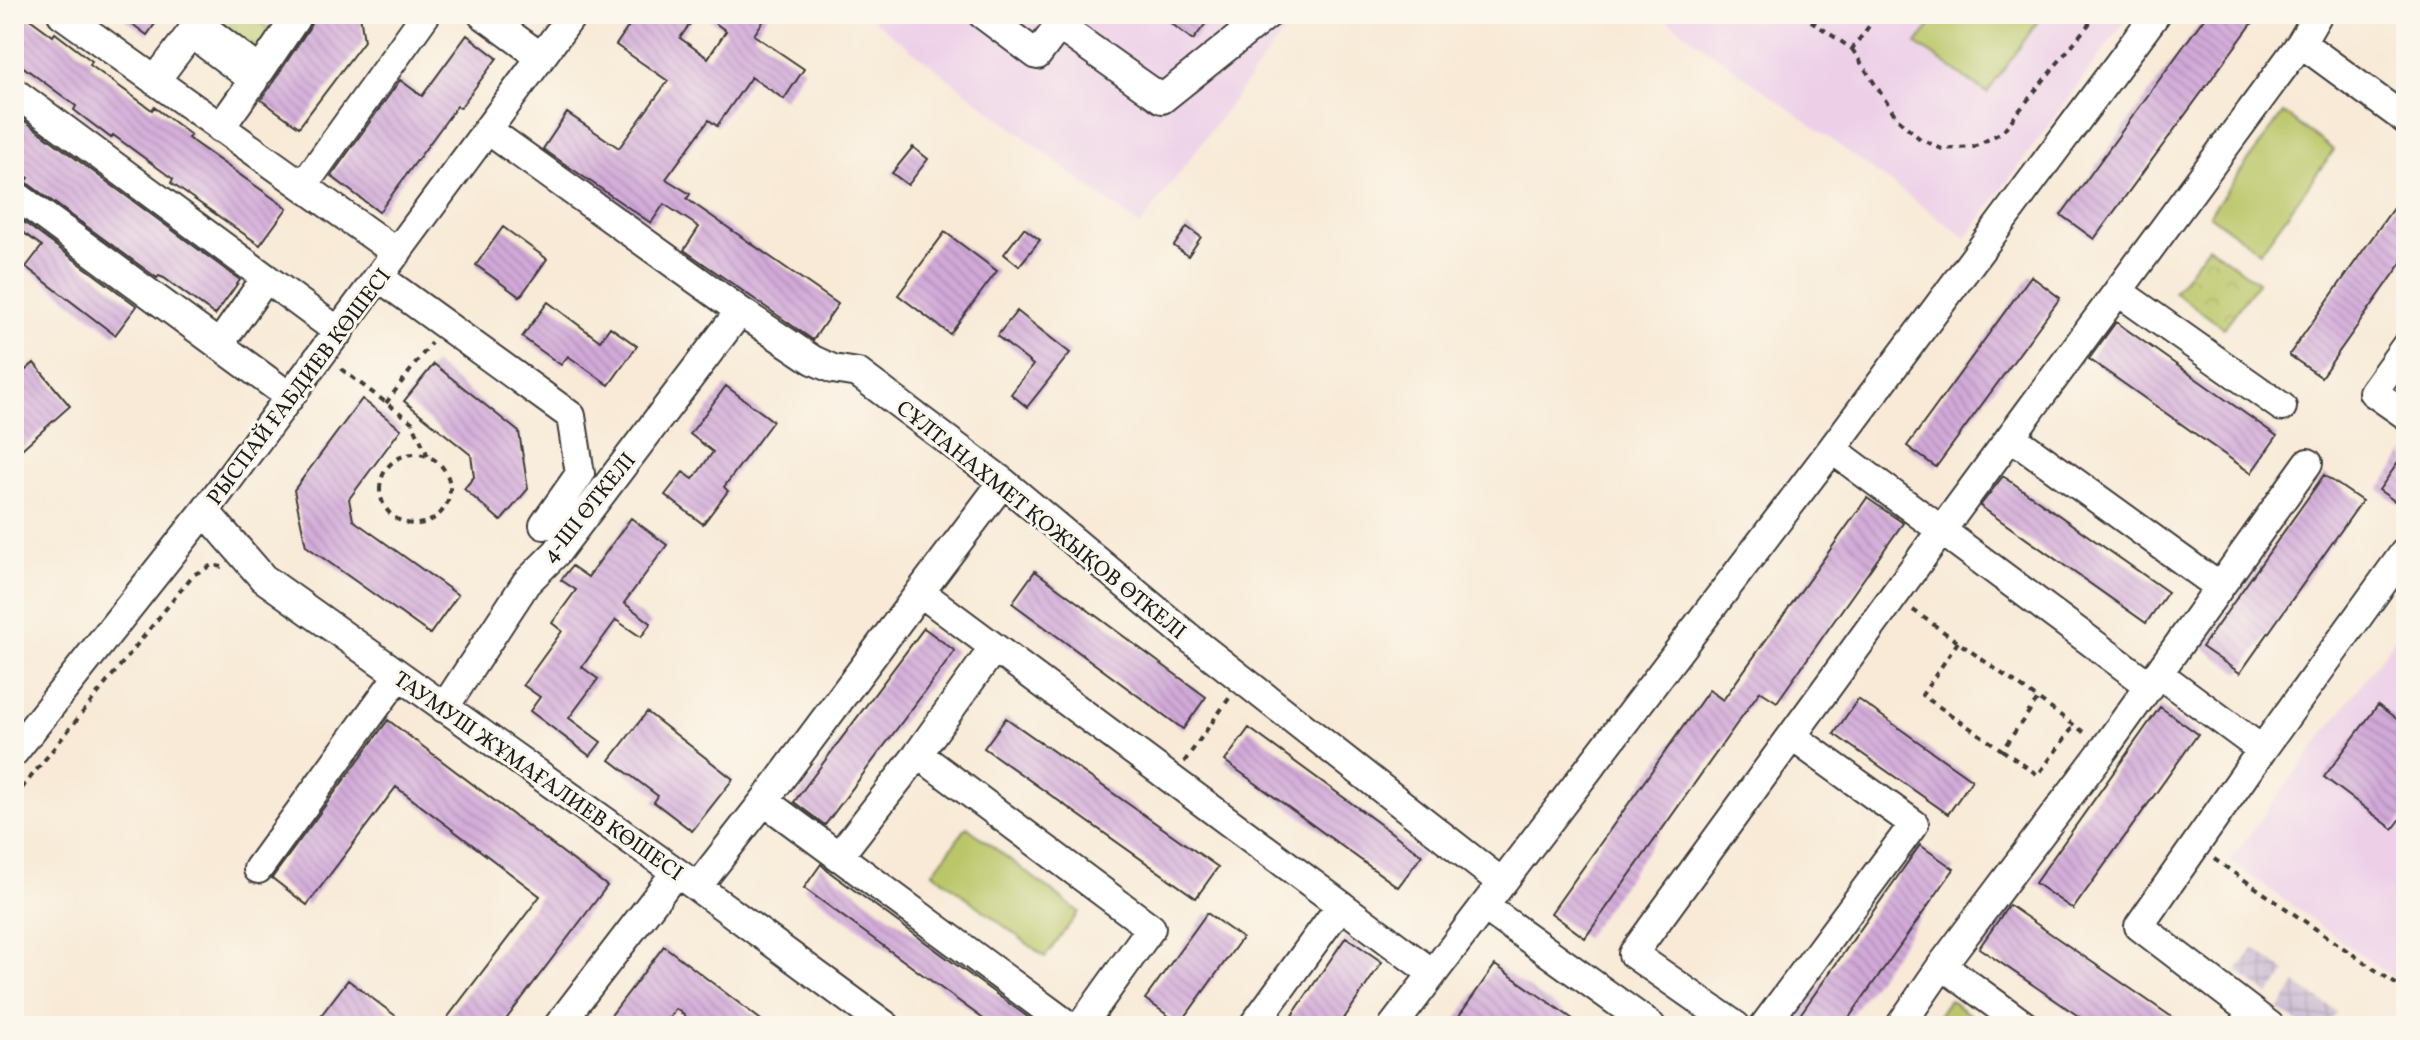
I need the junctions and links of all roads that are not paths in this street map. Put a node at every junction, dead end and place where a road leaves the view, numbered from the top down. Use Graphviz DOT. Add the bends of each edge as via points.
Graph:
graph roads {
  1 [pos="62,14"];
  2 [pos="204,14"];
  3 [pos="288,14"];
  4 [pos="426,14"];
  5 [pos="482,14"];
  6 [pos="573,14"];
  7 [pos="982,14"];
  8 [pos="1268,14"];
  9 [pos="2156,14"];
  10 [pos="2318,14"];
  11 [pos="1064,20"];
  12 [pos="2301,43"];
  13 [pos="541,57"];
  14 [pos="155,81"];
  15 [pos="14,92"];
  16 [pos="2406,120"];
  17 [pos="220,128"];
  18 [pos="488,130"];
  19 [pos="303,186"];
  20 [pos="14,194"];
  21 [pos="397,253"];
  22 [pos="379,277"];
  23 [pos="266,278"];
  24 [pos="2119,292"];
  25 [pos="740,311"];
  26 [pos="339,332"];
  27 [pos="219,345"];
  28 [pos="2406,346"];
  29 [pos="290,397"];
  30 [pos="2282,407"];
  31 [pos="2406,415"];
  32 [pos="2012,437"];
  33 [pos="1832,449"];
  34 [pos="2308,463"];
  35 [pos="1003,482"];
  36 [pos="205,511"];
  37 [pos="544,525"];
  38 [pos="1941,531"];
  39 [pos="2406,555"];
  40 [pos="2218,586"];
  41 [pos="920,592"];
  42 [pos="993,649"];
  43 [pos="399,675"];
  44 [pos="2153,679"];
  45 [pos="444,708"];
  46 [pos="1793,737"];
  47 [pos="2262,750"];
  48 [pos="14,752"];
  49 [pos="918,754"];
  50 [pos="764,801"];
  51 [pos="838,857"];
  52 [pos="258,869"];
  53 [pos="686,880"];
  54 [pos="1501,882"];
  55 [pos="1341,905"];
  56 [pos="1485,907"];
  57 [pos="1942,965"];
  58 [pos="1432,973"];
  59 [pos="1905,1024"];
  60 [pos="558,1026"];
  61 [pos="886,1026"];
  62 [pos="1069,1026"];
  63 [pos="1081,1026"];
  64 [pos="1253,1026"];
  65 [pos="1393,1026"];
  66 [pos="1651,1026"];
  67 [pos="1736,1026"];
  68 [pos="1764,1026"];
  69 [pos="2025,1026"];
  70 [pos="2270,1026"];
  1 -- 14 [label="street"];
  2 -- 3 [label="street" via="198,23 260,71 295,19"];
  4 -- 19 [label="street"];
  5 -- 13 [label="street"];
  6 -- 13 [label="street, РЫСПАЙ ҒАБДИЕВ КӨШЕСІ"];
  7 -- 11 [label="street" via="1037,55"];
  8 -- 11 [label="street" via="1162,99"];
  9 -- 33 [label="street"];
  10 -- 12 [label="street"];
  12 -- 16 [label="street"];
  12 -- 24 [label="street"];
  13 -- 18 [label="street, РЫСПАЙ ҒАБДИЕВ КӨШЕСІ"];
  14 -- 17 [label="street"];
  14 -- 17 [label="street" via="191,33 254,80"];
  15 -- 23 [label="street"];
  17 -- 19 [label="street"];
  18 -- 21 [label="street, РЫСПАЙ ҒАБДИЕВ КӨШЕСІ"];
  18 -- 25 [label="street, СҰЛТАНАХМЕТ ҚОЖЫҚОВ ӨТКЕЛІ"];
  19 -- 21 [label="street"];
  20 -- 27 [label="street"];
  21 -- 22 [label="street, РЫСПАЙ ҒАБДИЕВ КӨШЕСІ"];
  22 -- 26 [label="street, РЫСПАЙ ҒАБДИЕВ КӨШЕСІ"];
  22 -- 37 [label="street" via="571,416 580,474"];
  23 -- 26 [label="street"];
  23 -- 27 [label="street"];
  24 -- 30 [label="street"];
  24 -- 32 [label="street"];
  25 -- 35 [label="street, СҰЛТАНАХМЕТ ҚОЖЫҚОВ ӨТКЕЛІ" via="813,360 858,373"];
  25 -- 45 [label="street, 4-ШІ ӨТКЕЛІ" via="557,552 526,583"];
  26 -- 29 [label="street, РЫСПАЙ ҒАБДИЕВ КӨШЕСІ"];
  27 -- 29 [label="street"];
  28 -- 31 [label="street" via="2373,392"];
  29 -- 36 [label="street, РЫСПАЙ ҒАБДИЕВ КӨШЕСІ"];
  32 -- 38 [label="street"];
  32 -- 40 [label="street"];
  33 -- 38 [label="street"];
  33 -- 54 [label="street"];
  34 -- 40 [label="street"];
  35 -- 41 [label="street"];
  35 -- 54 [label="street, СҰЛТАНАХМЕТ ҚОЖЫҚОВ ӨТКЕЛІ" via="1242,680"];
  36 -- 43 [label="street, ТАУМУШ ЖҰМАҒАЛИЕВ КӨШЕСІ" via="263,578"];
  36 -- 48 [label="street, РЫСПАЙ ҒАБДИЕВ КӨШЕСІ"];
  38 -- 44 [label="street"];
  38 -- 46 [label="street"];
  39 -- 47 [label="street"];
  40 -- 44 [label="street"];
  41 -- 42 [label="street"];
  41 -- 50 [label="street"];
  42 -- 49 [label="street"];
  42 -- 55 [label="street"];
  43 -- 45 [label="street, ТАУМУШ ЖҰМАҒАЛИЕВ КӨШЕСІ"];
  43 -- 52 [label="street"];
  44 -- 47 [label="street"];
  44 -- 57 [label="street"];
  45 -- 53 [label="street, ТАУМУШ ЖҰМАҒАЛИЕВ КӨШЕСІ"];
  46 -- 67 [label="street" via="1633,954"];
  46 -- 68 [label="street" via="1914,824"];
  47 -- 70 [label="street" via="2139,926"];
  49 -- 51 [label="street"];
  49 -- 63 [label="street" via="1151,928"];
  50 -- 51 [label="street"];
  50 -- 53 [label="street"];
  51 -- 62 [label="street"];
  53 -- 60 [label="street"];
  53 -- 61 [label="street, ТАУМУШ ЖҰМАҒАЛИЕВ КӨШЕСІ"];
  54 -- 56 [label="street"];
  55 -- 58 [label="street"];
  55 -- 64 [label="street"];
  56 -- 58 [label="street"];
  56 -- 66 [label="street"];
  57 -- 59 [label="street"];
  57 -- 69 [label="street"];
  58 -- 65 [label="street"];
}
